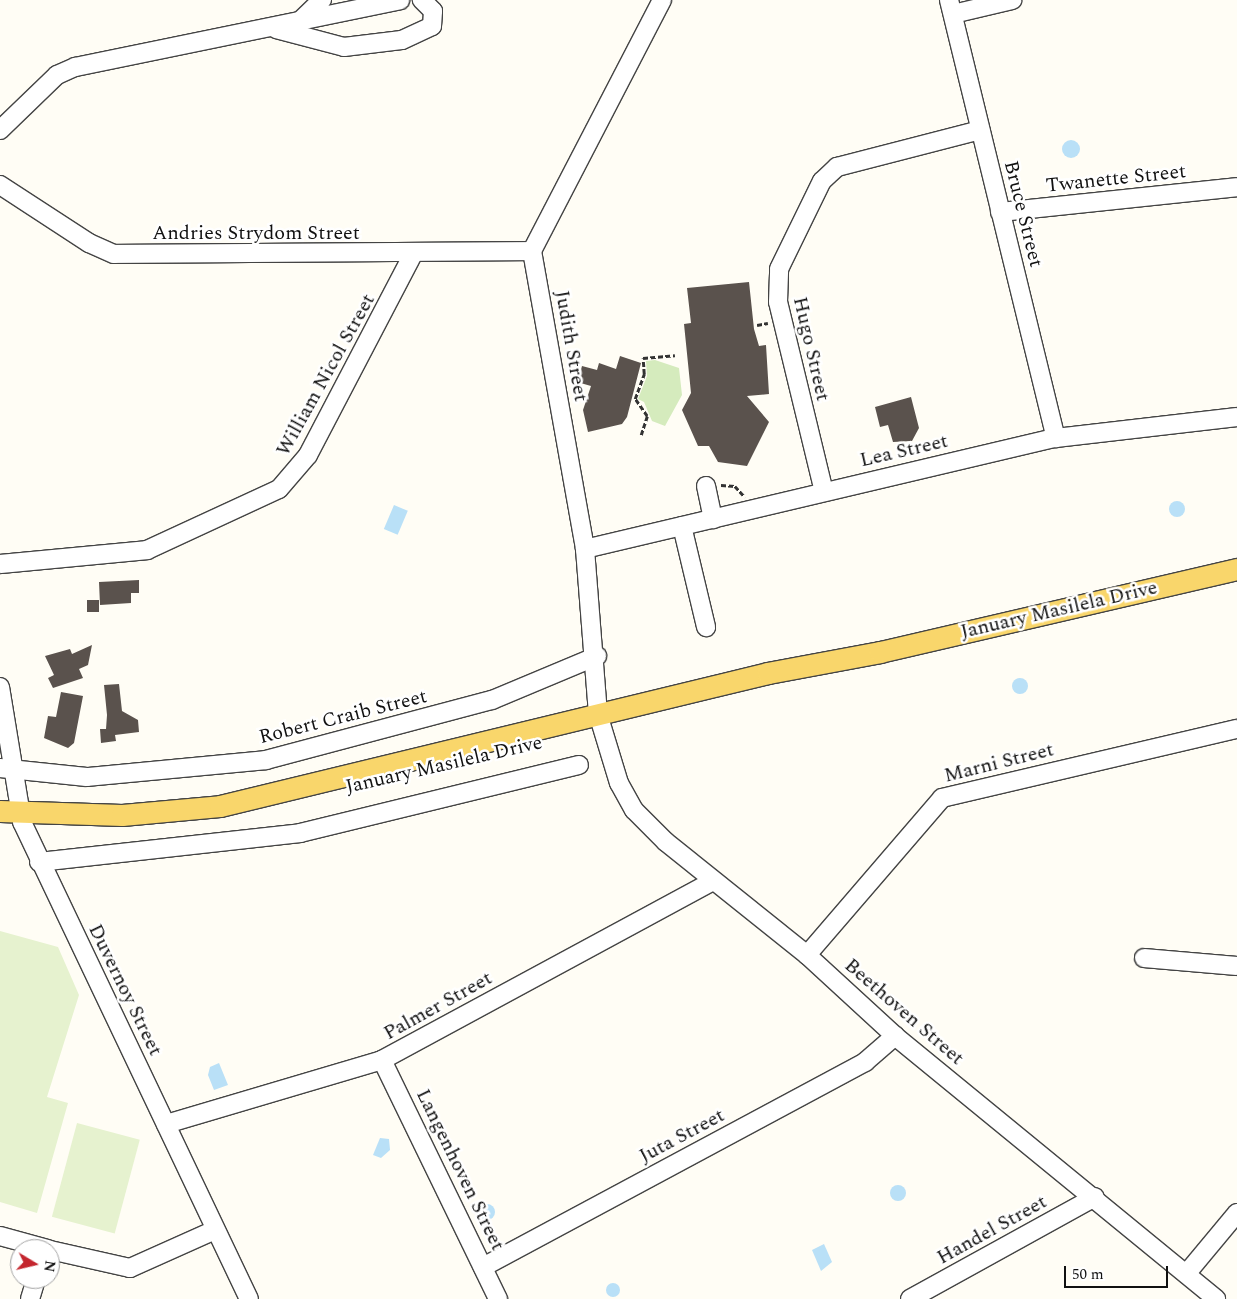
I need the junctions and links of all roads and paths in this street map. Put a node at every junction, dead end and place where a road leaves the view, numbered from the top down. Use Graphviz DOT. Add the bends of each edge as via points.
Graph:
graph roads {
  1 [pos="322,0"];
  2 [pos="400,0"];
  3 [pos="423,0"];
  4 [pos="662,0"];
  5 [pos="1012,0"];
  6 [pos="951,7"];
  7 [pos="298,23"];
  8 [pos="275,29"];
  9 [pos="0,130"];
  10 [pos="980,130"];
  11 [pos="0,185"];
  12 [pos="1237,188"];
  13 [pos="1000,212"];
  14 [pos="532,251"];
  15 [pos="413,254"];
  16 [pos="675,355"];
  17 [pos="1237,417"];
  18 [pos="641,435"];
  19 [pos="1056,438"];
  20 [pos="706,486"];
  21 [pos="824,492"];
  22 [pos="748,510"];
  23 [pos="713,519"];
  24 [pos="682,526"];
  25 [pos="586,549"];
  26 [pos="0,564"];
  27 [pos="1237,568"];
  28 [pos="706,627"];
  29 [pos="596,656"];
  30 [pos="0,687"];
  31 [pos="600,722"];
  32 [pos="1237,729"];
  33 [pos="579,765"];
  34 [pos="6,769"];
  35 [pos="0,811"];
  36 [pos="21,817"];
  37 [pos="0,820"];
  38 [pos="39,862"];
  39 [pos="712,881"];
  40 [pos="807,955"];
  41 [pos="1144,958"];
  42 [pos="1237,966"];
  43 [pos="895,1036"];
  44 [pos="382,1060"];
  45 [pos="166,1124"];
  46 [pos="1094,1197"];
  47 [pos="1237,1213"];
  48 [pos="215,1230"];
  49 [pos="60,1252"];
  50 [pos="483,1267"];
  51 [pos="1187,1273"];
  52 [pos="250,1299"];
  53 [pos="498,1299"];
  54 [pos="910,1299"];
  55 [pos="1216,1299"];
  1 -- 7 [label="street"];
  2 -- 7 [label="street"];
  3 -- 8 [label="street" via="433,11 432,26 402,40 344,46"];
  4 -- 14 [label="street"];
  5 -- 6 [label="street"];
  6 -- 10 [label="street, Bruce Street"];
  7 -- 8 [label="street"];
  8 -- 9 [label="street" via="66,70"];
  10 -- 13 [label="street, Bruce Street"];
  10 -- 21 [label="street, Hugo Street" via="837,167 822,181 779,269 778,302"];
  11 -- 15 [label="street, Andries Strydom Street" via="89,243 114,254"];
  12 -- 13 [label="street, Twanette Street"];
  13 -- 19 [label="street, Bruce Street"];
  14 -- 15 [label="street, Andries Strydom Street"];
  14 -- 25 [label="street, Judith Street"];
  15 -- 26 [label="street, William Nicol Street" via="308,455 279,489 136,553"];
  16 -- 18 [label="path" via="643,358 644,374 635,399 647,416"];
  17 -- 19 [label="street, Lea Street"];
  19 -- 21 [label="street, Lea Street"];
  20 -- 22 [label="path" via="735,486 745,496"];
  20 -- 23 [label="street"];
  21 -- 22 [label="street, Lea Street"];
  22 -- 23 [label="street, Lea Street"];
  23 -- 24 [label="street, Lea Street"];
  24 -- 25 [label="street, Lea Street"];
  24 -- 28 [label="street"];
  25 -- 29 [label="street, Judith Street"];
  27 -- 31 [label="main road, January Masilela Drive" via="880,652 771,686"];
  29 -- 31 [label="street, Judith Street"];
  29 -- 34 [label="street, Robert Craib Street" via="492,700 285,756 87,777"];
  30 -- 34 [label="street, Duvernoy Street"];
  31 -- 36 [label="main road, January Masilela Drive" via="198,819 123,826"];
  31 -- 39 [label="street, Beethoven Street" via="619,784 634,810"];
  32 -- 40 [label="street, Marni Street" via="942,798"];
  33 -- 38 [label="street" via="293,834"];
  34 -- 36 [label="street, Duvernoy Street"];
  35 -- 36 [label="main road, January Masilela Drive"];
  36 -- 37 [label="main road, January Masilela Drive"];
  36 -- 38 [label="street, Duvernoy Street"];
  38 -- 45 [label="street, Duvernoy Street"];
  39 -- 40 [label="street, Beethoven Street"];
  39 -- 44 [label="street, Palmer Street"];
  40 -- 43 [label="street, Beethoven Street"];
  41 -- 42 [label="street"];
  43 -- 46 [label="street, Beethoven Street"];
  43 -- 50 [label="street, Juta Street" via="865,1062"];
  44 -- 45 [label="street, Palmer Street"];
  44 -- 50 [label="street, Langenhoven Street"];
  45 -- 48 [label="street, Duvernoy Street"];
  46 -- 51 [label="street, Beethoven Street"];
  46 -- 54 [label="street, Handel Street"];
  47 -- 51 [label="street"];
  48 -- 49 [label="street" via="130,1268"];
  48 -- 52 [label="street, Duvernoy Street"];
  50 -- 53 [label="street, Langenhoven Street"];
  51 -- 55 [label="street, Beethoven Street"];
}
